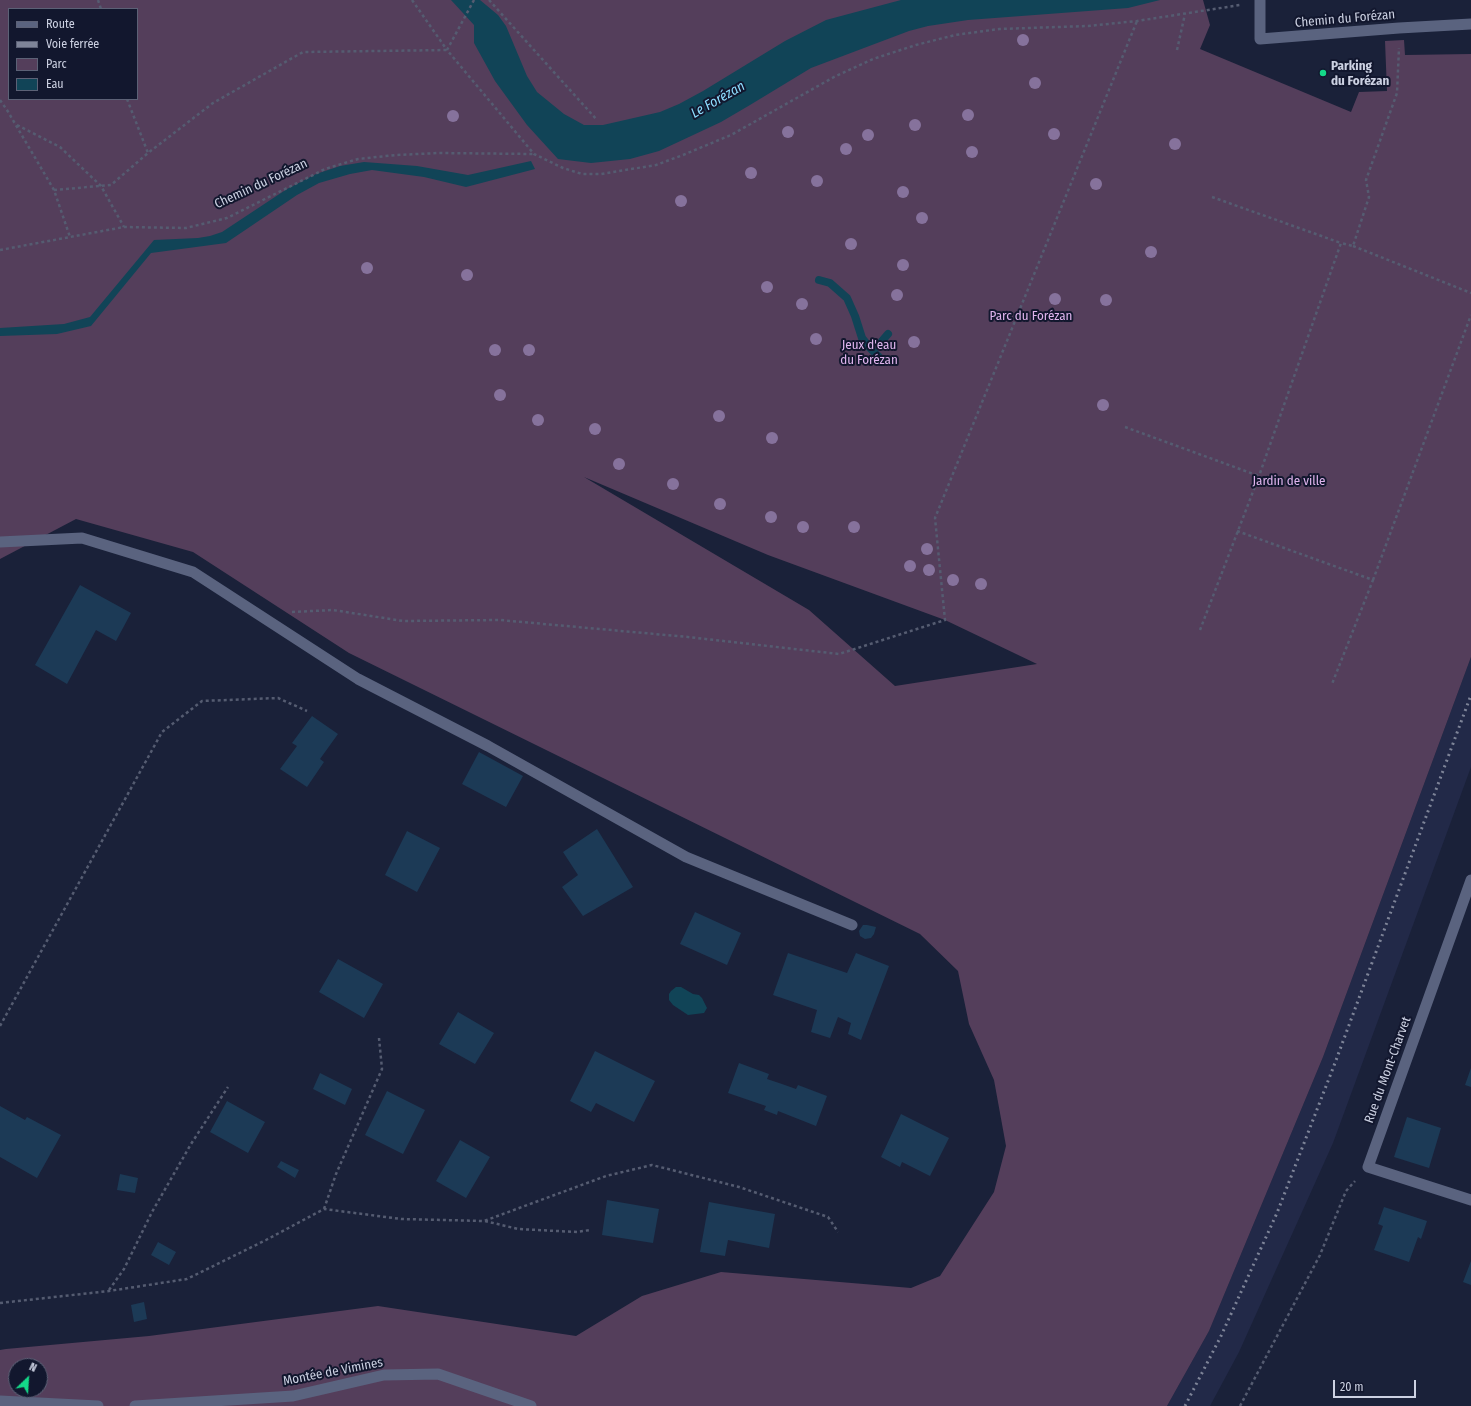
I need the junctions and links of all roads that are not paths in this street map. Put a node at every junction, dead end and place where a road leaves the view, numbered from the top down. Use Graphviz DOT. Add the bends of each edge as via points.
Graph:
graph roads {
  1 [pos="1260,0"];
  2 [pos="1471,24"];
  3 [pos="0,542"];
  4 [pos="1471,880"];
  5 [pos="852,925"];
  6 [pos="1471,1200"];
  7 [pos="0,1401"];
  8 [pos="98,1406"];
  9 [pos="135,1406"];
  10 [pos="531,1406"];
  1 -- 2 [label="street, Chemin du Forézan" via="1260,39"];
  3 -- 5 [label="street" via="82,538 193,572 358,679 488,746 686,857"];
  4 -- 6 [label="street, Rue du Mont-Charvet" via="1368,1167"];
  7 -- 8 [label="street"];
  9 -- 10 [label="street, Montée de Vimines" via="293,1396 384,1375 438,1374"];
}
